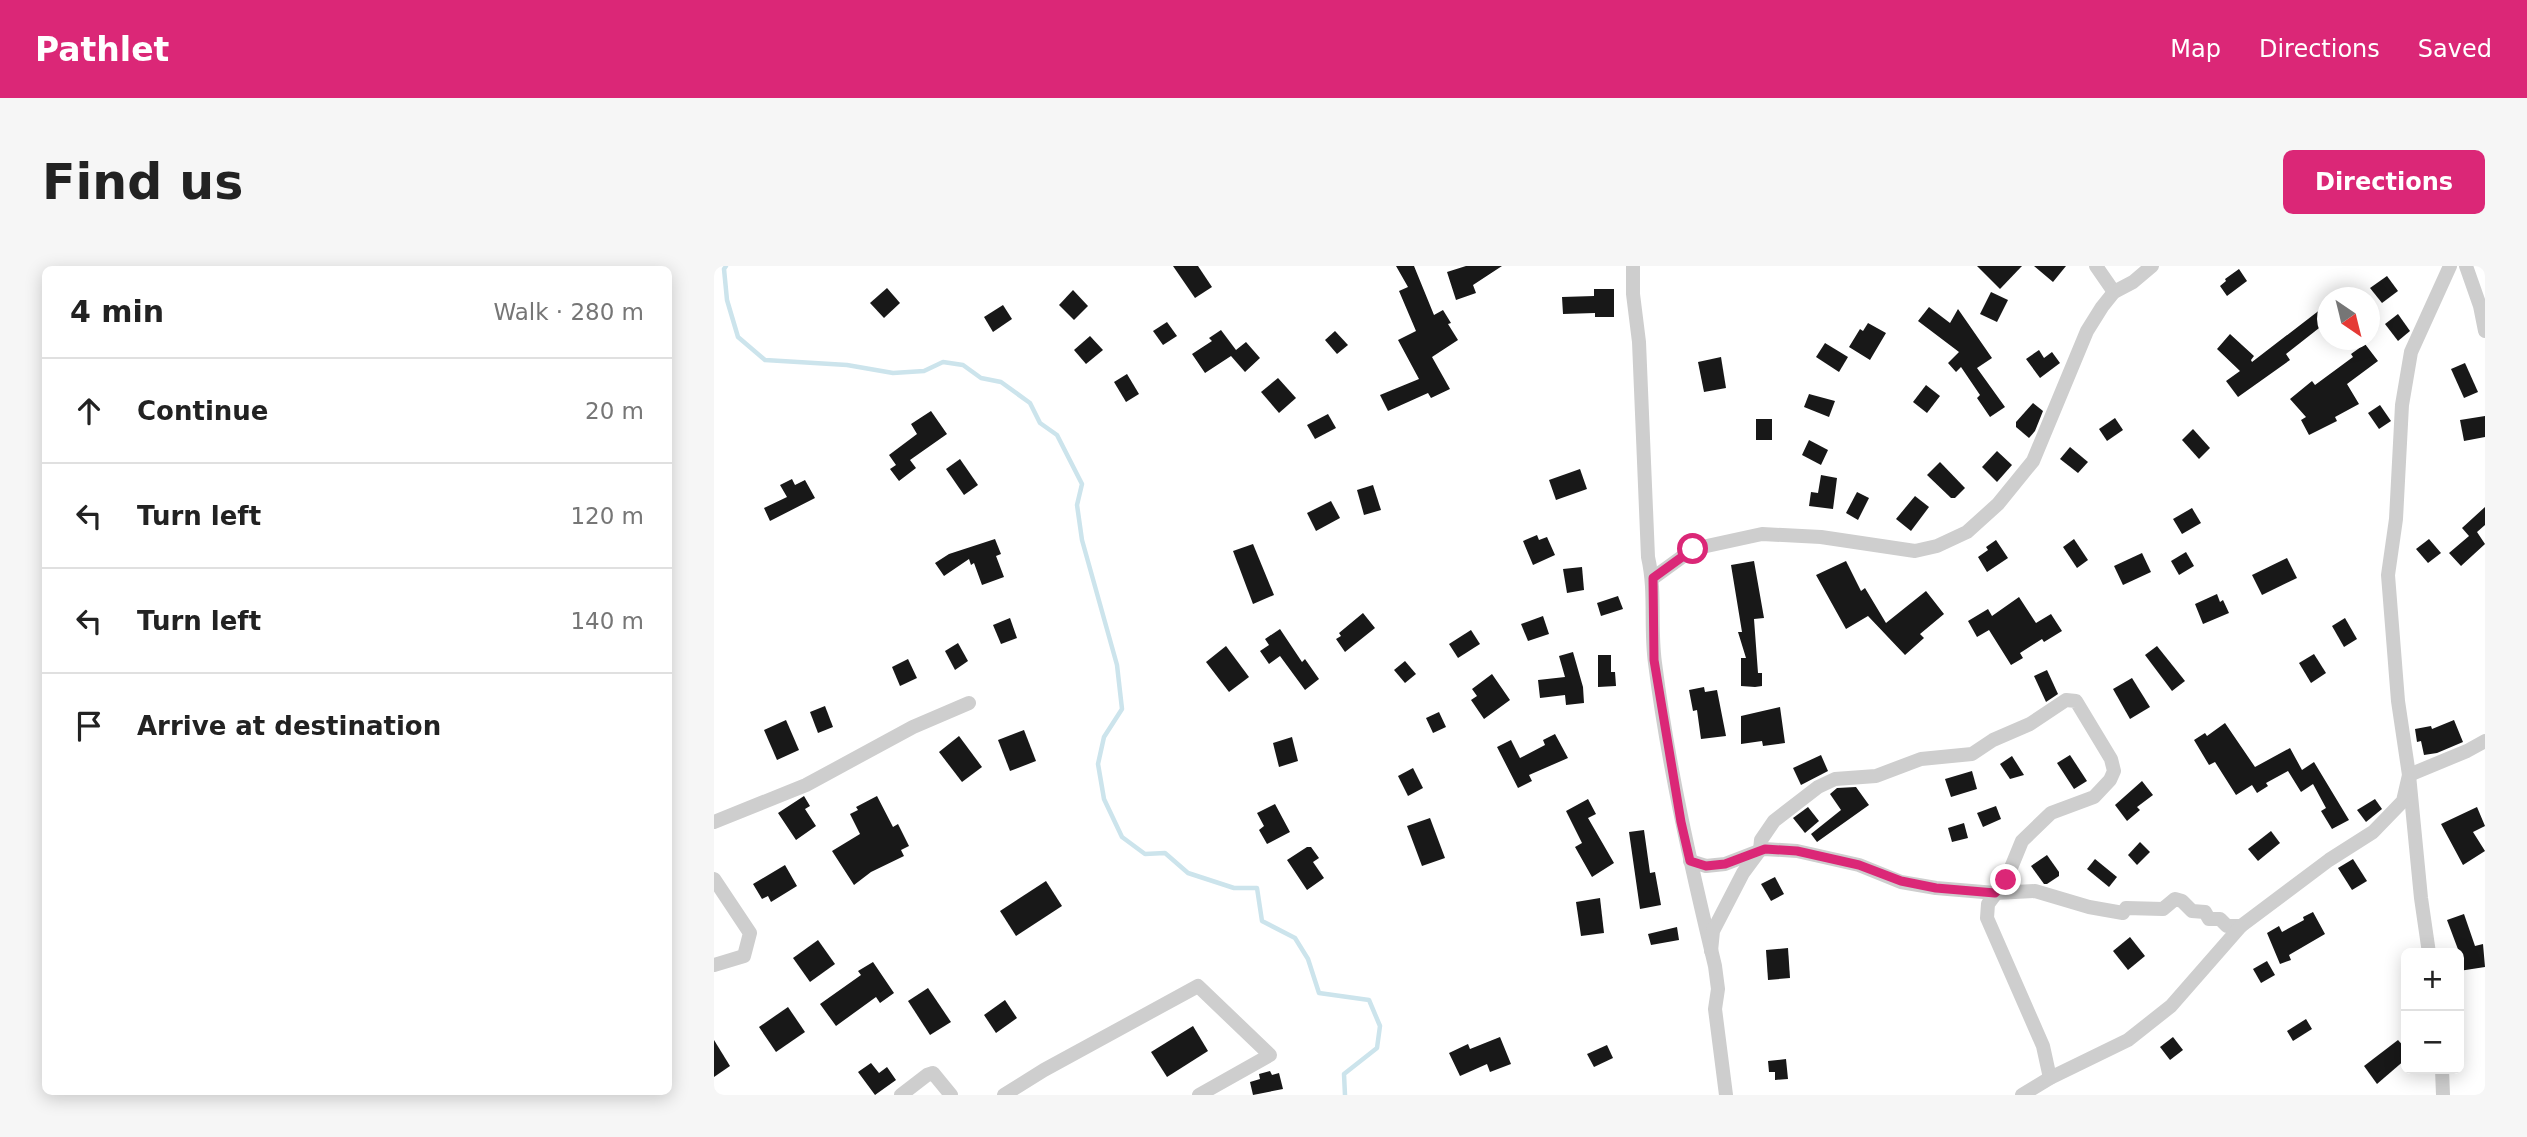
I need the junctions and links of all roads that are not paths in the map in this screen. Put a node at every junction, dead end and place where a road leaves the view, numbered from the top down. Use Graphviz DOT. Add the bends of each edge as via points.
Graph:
graph roads {
  1 [pos="1633,266"];
  2 [pos="2096,266"];
  3 [pos="2152,266"];
  4 [pos="2450,266"];
  5 [pos="2466,266"];
  6 [pos="2114,292"];
  7 [pos="2485,331"];
  8 [pos="1653,578"];
  9 [pos="969,703"];
  10 [pos="2485,741"];
  11 [pos="2409,775"];
  12 [pos="714,822"];
  13 [pos="1760,850"];
  14 [pos="1690,861"];
  15 [pos="714,879"];
  16 [pos="1995,893"];
  17 [pos="2241,926"];
  18 [pos="2428,948"];
  19 [pos="1711,951"];
  20 [pos="714,965"];
  21 [pos="2442,1074"];
  22 [pos="2050,1078"];
  23 [pos="901,1095"];
  24 [pos="951,1095"];
  25 [pos="1004,1095"];
  26 [pos="1199,1095"];
  27 [pos="1727,1095"];
  28 [pos="2022,1095"];
  29 [pos="2443,1095"];
  1 -- 8 [label="street" via="1648,557"];
  2 -- 6 [label="street"];
  3 -- 6 [label="street"];
  4 -- 11 [label="street" via="2411,352 2402,405 2388,575"];
  5 -- 7 [label="street"];
  6 -- 8 [label="street" via="2088,331 2033,461 1998,504 1967,532 1915,551 1821,537 1762,534 1693,549"];
  8 -- 14 [label="street" via="1654,660"];
  9 -- 12 [label="street" via="913,727 806,785"];
  10 -- 11 [label="street"];
  11 -- 17 [label="street" via="2403,801 2372,832"];
  11 -- 18 [label="street"];
  13 -- 14 [label="street" via="1725,864 1706,866"];
  13 -- 16 [label="street" via="1797,851 1936,888"];
  13 -- 16 [label="street" via="1774,821 1818,787 1835,779 1876,776 1921,759 1972,754 2072,699 2107,751 2114,771 2094,797 2051,813 2036,826 2022,841 2006,880"];
  13 -- 19 [label="street" via="1713,931"];
  14 -- 19 [label="street"];
  15 -- 20 [label="street" via="750,933 744,956"];
  16 -- 17 [label="street" via="2035,891 2123,913 2126,908 2163,909 2175,899 2192,911 2204,912 2208,919"];
  16 -- 22 [label="street" via="1987,918 2043,1046"];
  17 -- 22 [label="street" via="2171,1006 2128,1040"];
  19 -- 27 [label="street"];
  21 -- 29 [label="street"];
  22 -- 28 [label="street"];
  23 -- 24 [label="street" via="933,1073"];
  25 -- 26 [label="street" via="1198,986 1270,1055"];
}
